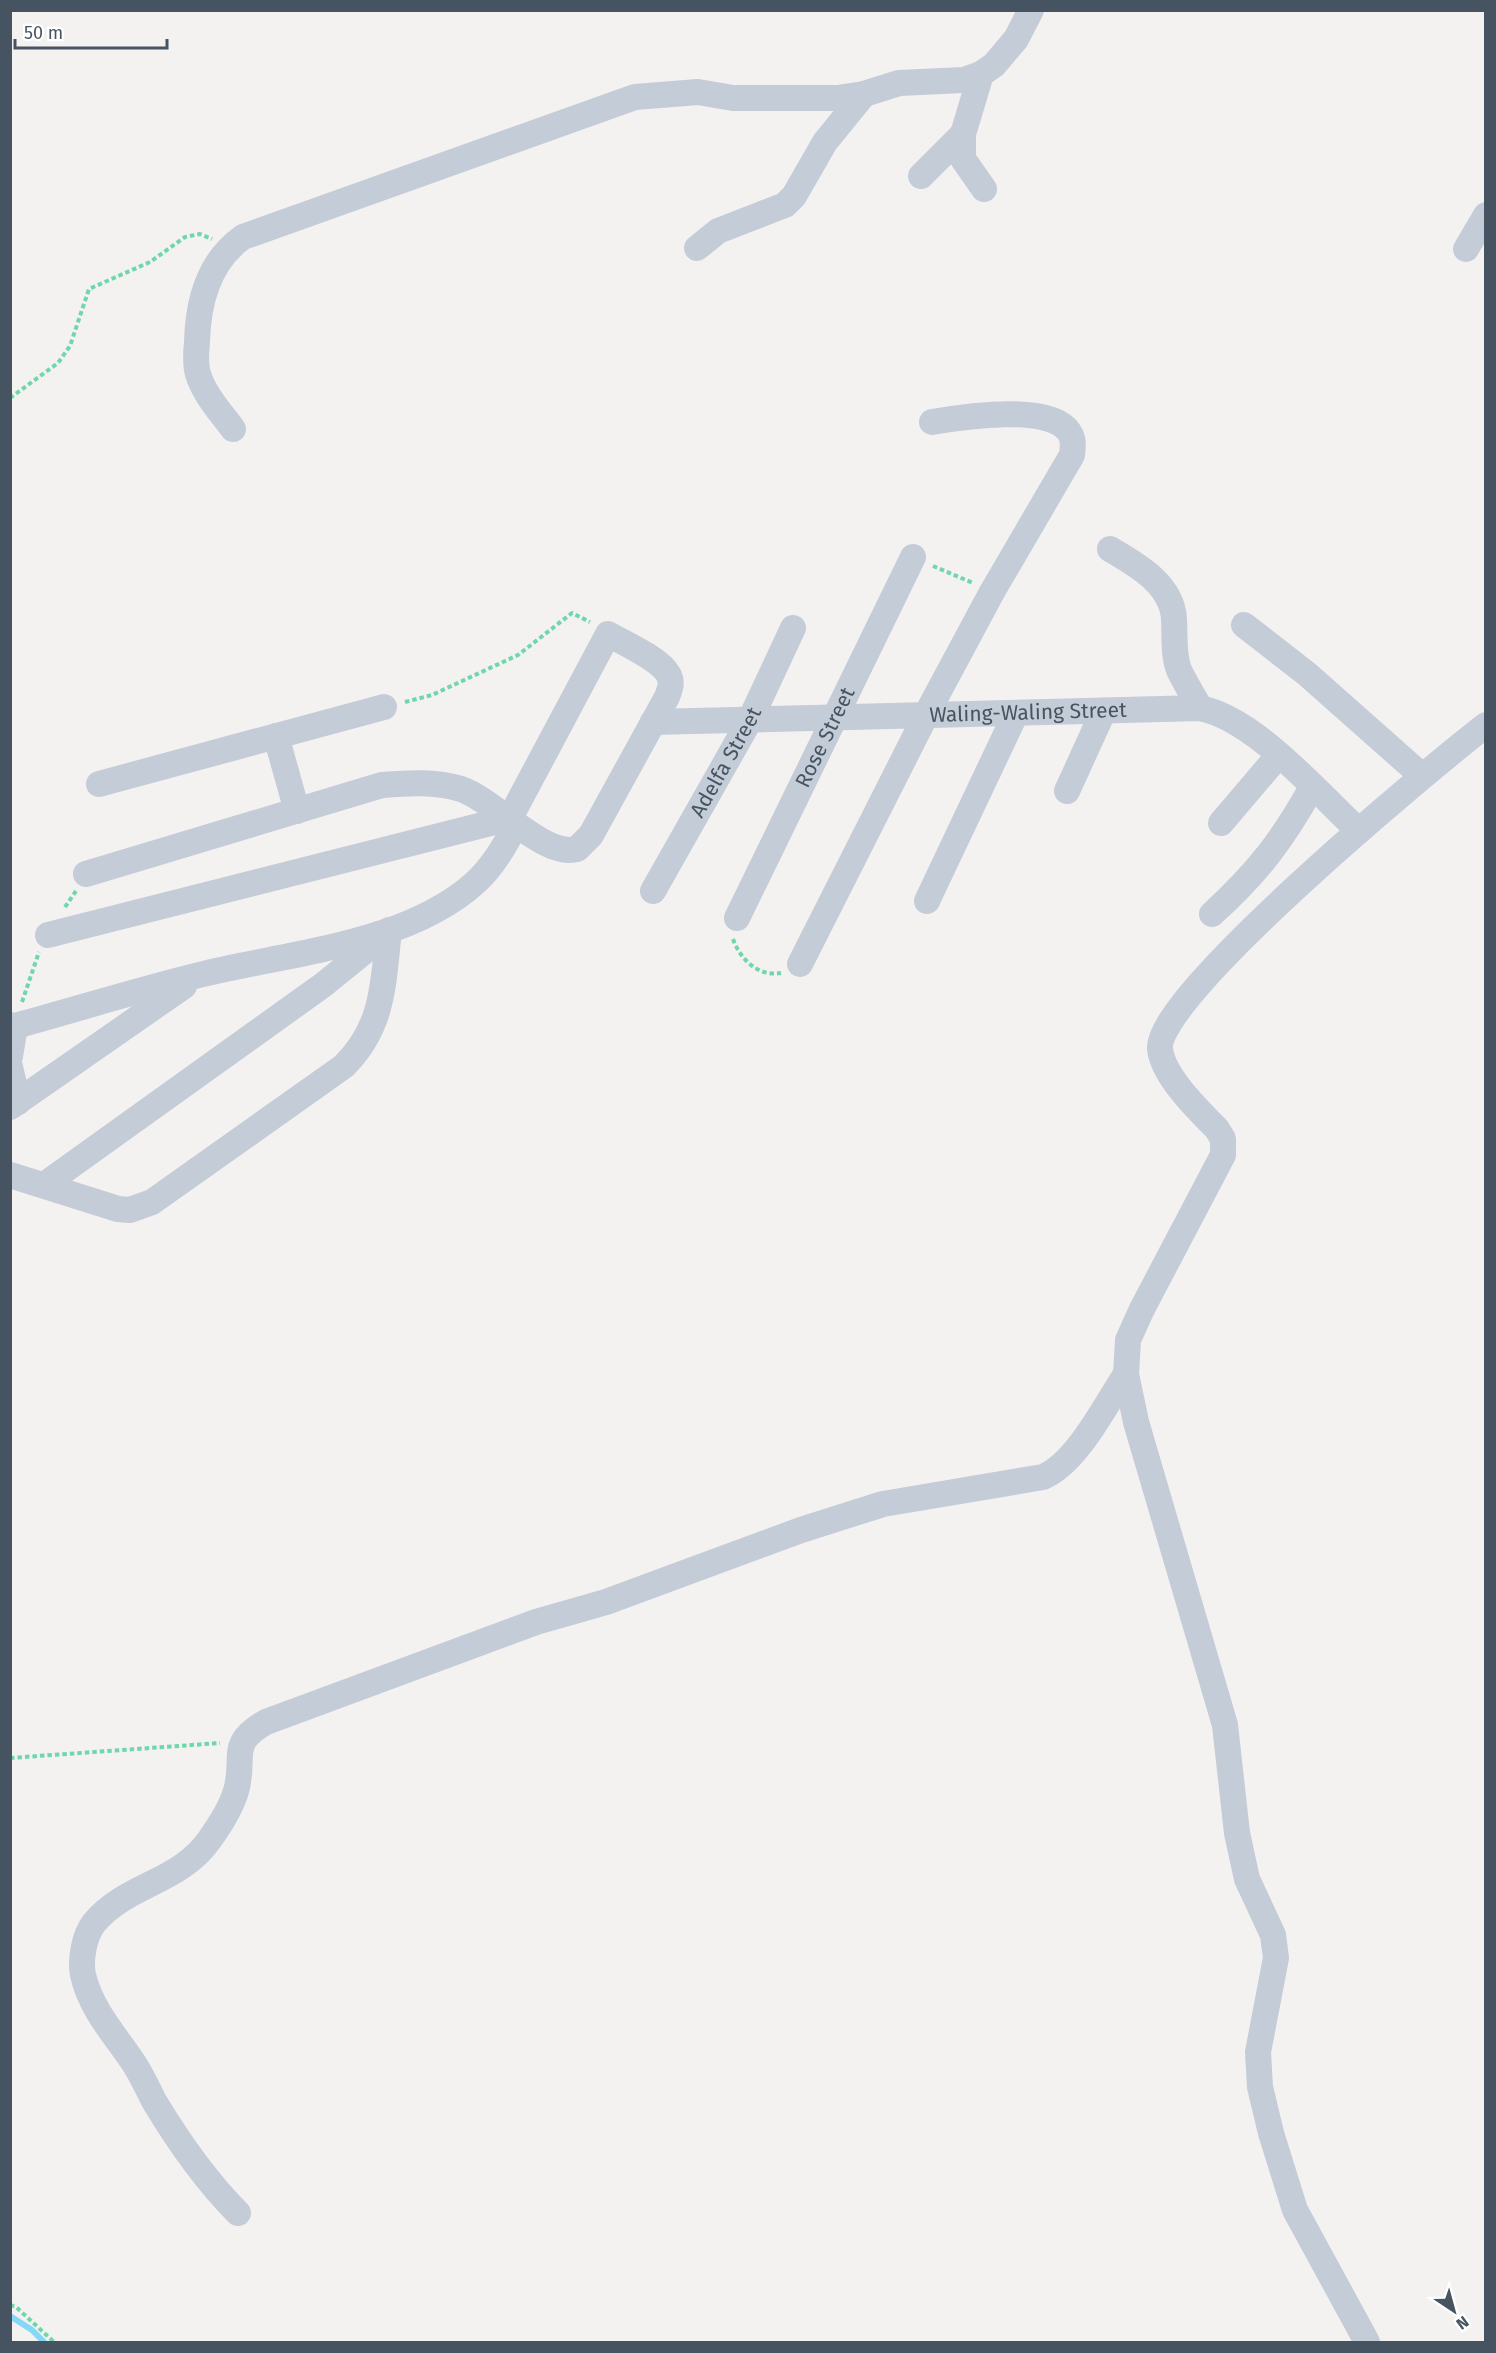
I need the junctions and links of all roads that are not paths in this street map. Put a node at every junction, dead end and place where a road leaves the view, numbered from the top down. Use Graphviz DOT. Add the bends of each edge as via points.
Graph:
graph roads {
  1 [pos="1031,10"];
  2 [pos="981,74"];
  3 [pos="864,94"];
  4 [pos="963,134"];
  5 [pos="921,176"];
  6 [pos="984,189"];
  7 [pos="1485,215"];
  8 [pos="698,248"];
  9 [pos="1466,249"];
  10 [pos="933,422"];
  11 [pos="233,429"];
  12 [pos="1110,549"];
  13 [pos="913,557"];
  14 [pos="1244,625"];
  15 [pos="793,628"];
  16 [pos="384,707"];
  17 [pos="1200,708"];
  18 [pos="1103,712"];
  19 [pos="1016,713"];
  20 [pos="837,715"];
  21 [pos="926,715"];
  22 [pos="751,718"];
  23 [pos="653,722"];
  24 [pos="1485,725"];
  25 [pos="276,736"];
  26 [pos="1278,756"];
  27 [pos="1421,775"];
  28 [pos="99,784"];
  29 [pos="1312,787"];
  30 [pos="1067,791"];
  31 [pos="297,811"];
  32 [pos="512,822"];
  33 [pos="1221,823"];
  34 [pos="1359,831"];
  35 [pos="86,874"];
  36 [pos="653,891"];
  37 [pos="927,901"];
  38 [pos="1212,914"];
  39 [pos="737,918"];
  40 [pos="384,932"];
  41 [pos="48,935"];
  42 [pos="800,964"];
  43 [pos="199,975"];
  44 [pos="13,1025"];
  45 [pos="10,1056"];
  46 [pos="10,1067"];
  47 [pos="14,1104"];
  48 [pos="10,1175"];
  49 [pos="44,1185"];
  50 [pos="1126,1374"];
  51 [pos="238,2213"];
  52 [pos="1367,2343"];
  1 -- 2 [label="street" via="1016,39"];
  2 -- 3 [label="street" via="964,80 899,83"];
  2 -- 4 [label="street"];
  3 -- 8 [label="street" via="825,142 785,205 718,231"];
  3 -- 11 [label="street" via="811,99 733,98 698,92 635,97 260,230 228,248 206,284 197,321 198,375"];
  4 -- 5 [label="street"];
  4 -- 6 [label="street" via="963,159"];
  7 -- 9 [label="street"];
  10 -- 21 [label="street" via="974,414 1021,414 1059,423 1069,430 1073,440 1072,455"];
  12 -- 17 [label="street" via="1138,566 1169,597 1179,669"];
  13 -- 20 [label="street, Rose Street"];
  14 -- 27 [label="street"];
  15 -- 22 [label="street, Adelfa Street"];
  16 -- 25 [label="street"];
  17 -- 18 [label="street, Waling-Waling Street"];
  17 -- 26 [label="street, Waling-Waling Street" via="1236,720"];
  18 -- 19 [label="street, Waling-Waling Street"];
  18 -- 30 [label="street"];
  19 -- 21 [label="street, Waling-Waling Street"];
  19 -- 37 [label="street"];
  20 -- 21 [label="street, Waling-Waling Street"];
  20 -- 22 [label="street, Waling-Waling Street"];
  20 -- 39 [label="street, Rose Street"];
  21 -- 42 [label="street"];
  22 -- 23 [label="street, Waling-Waling Street"];
  22 -- 36 [label="street, Adelfa Street"];
  23 -- 32 [label="street" via="591,835 577,849 561,849"];
  23 -- 32 [label="street" via="671,686 669,675 653,660 608,634"];
  24 -- 27 [label="street"];
  25 -- 28 [label="street"];
  25 -- 31 [label="street"];
  26 -- 29 [label="street, Waling-Waling Street"];
  26 -- 33 [label="street"];
  27 -- 34 [label="street"];
  29 -- 34 [label="street, Waling-Waling Street"];
  29 -- 38 [label="street" via="1270,855"];
  31 -- 32 [label="street" via="382,785 413,782 459,788"];
  31 -- 35 [label="street"];
  32 -- 40 [label="street" via="494,861 477,881 430,912"];
  32 -- 41 [label="street"];
  34 -- 50 [label="street" via="1194,988 1164,1032 1160,1048 1167,1072 1217,1129 1223,1139 1223,1155 1128,1340"];
  40 -- 43 [label="street"];
  40 -- 49 [label="street" via="323,985"];
  40 -- 49 [label="street" via="381,997 373,1028 362,1048 344,1066 141,1207 118,1209"];
  43 -- 44 [label="street"];
  43 -- 47 [label="street"];
  44 -- 45 [label="street"];
  46 -- 47 [label="street"];
  48 -- 49 [label="street"];
  50 -- 51 [label="street" via="1074,1451 1053,1473 882,1504 801,1530 606,1602 536,1622 266,1722 247,1734 242,1741 237,1791 210,1840 176,1873 114,1905 93,1924 83,1950 88,1992 105,2023 136,2066 181,2143 215,2191"];
  50 -- 52 [label="street" via="1136,1422 1225,1725 1237,1833 1247,1878 1273,1935 1276,1958 1258,2052 1260,2087 1271,2133 1295,2210"];
}
